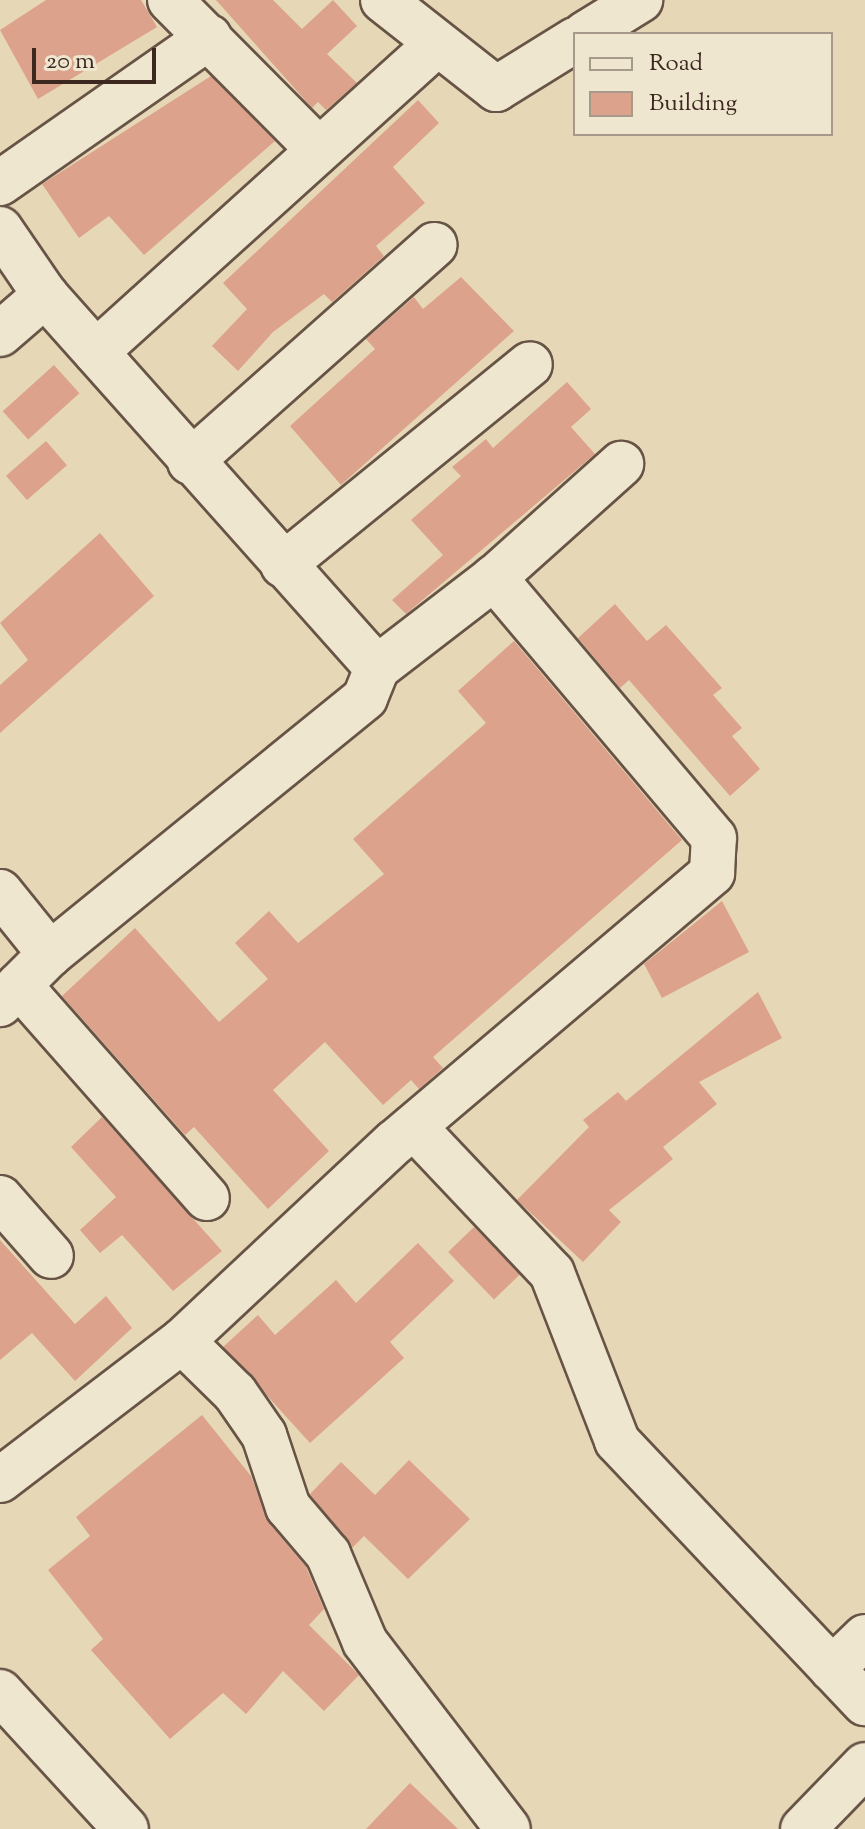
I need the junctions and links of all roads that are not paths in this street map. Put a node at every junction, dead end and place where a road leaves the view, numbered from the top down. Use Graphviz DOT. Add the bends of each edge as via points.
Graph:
graph roads {
  1 [pos="170,0"];
  2 [pos="640,0"];
  3 [pos="389,2"];
  4 [pos="588,32"];
  5 [pos="209,37"];
  6 [pos="573,41"];
  7 [pos="435,46"];
  8 [pos="319,150"];
  9 [pos="0,183"];
  10 [pos="0,229"];
  11 [pos="434,245"];
  12 [pos="45,295"];
  13 [pos="0,334"];
  14 [pos="96,352"];
  15 [pos="530,364"];
  16 [pos="190,462"];
  17 [pos="621,464"];
  18 [pos="283,565"];
  19 [pos="494,578"];
  20 [pos="377,668"];
  21 [pos="0,892"];
  22 [pos="50,954"];
  23 [pos="10,995"];
  24 [pos="415,1128"];
  25 [pos="0,1198"];
  26 [pos="207,1198"];
  27 [pos="51,1256"];
  28 [pos="182,1341"];
  29 [pos="5,1464"];
  30 [pos="865,1637"];
  31 [pos="832,1669"];
  32 [pos="0,1692"];
  33 [pos="865,1703"];
  34 [pos="865,1765"];
  35 [pos="126,1829"];
  36 [pos="508,1829"];
  37 [pos="803,1829"];
  1 -- 5 [label="street"];
  2 -- 4 [label="street"];
  3 -- 7 [label="street"];
  5 -- 8 [label="street"];
  5 -- 9 [label="street"];
  6 -- 7 [label="street" via="496,89"];
  7 -- 8 [label="street"];
  8 -- 14 [label="street"];
  10 -- 12 [label="street"];
  11 -- 16 [label="street"];
  12 -- 13 [label="street"];
  12 -- 14 [label="street"];
  14 -- 16 [label="street"];
  15 -- 18 [label="street"];
  16 -- 18 [label="street"];
  17 -- 19 [label="street"];
  18 -- 20 [label="street"];
  19 -- 20 [label="street"];
  19 -- 24 [label="street" via="714,838 718,857 712,873"];
  20 -- 22 [label="street" via="365,698"];
  21 -- 22 [label="street"];
  22 -- 23 [label="street"];
  23 -- 26 [label="street"];
  24 -- 28 [label="street"];
  24 -- 31 [label="street" via="552,1273 617,1441"];
  25 -- 27 [label="street"];
  28 -- 29 [label="street"];
  28 -- 36 [label="street" via="235,1393 264,1435 282,1493 328,1554 365,1642"];
  30 -- 31 [label="street"];
  31 -- 33 [label="street"];
  32 -- 35 [label="street"];
  34 -- 37 [label="street"];
}
